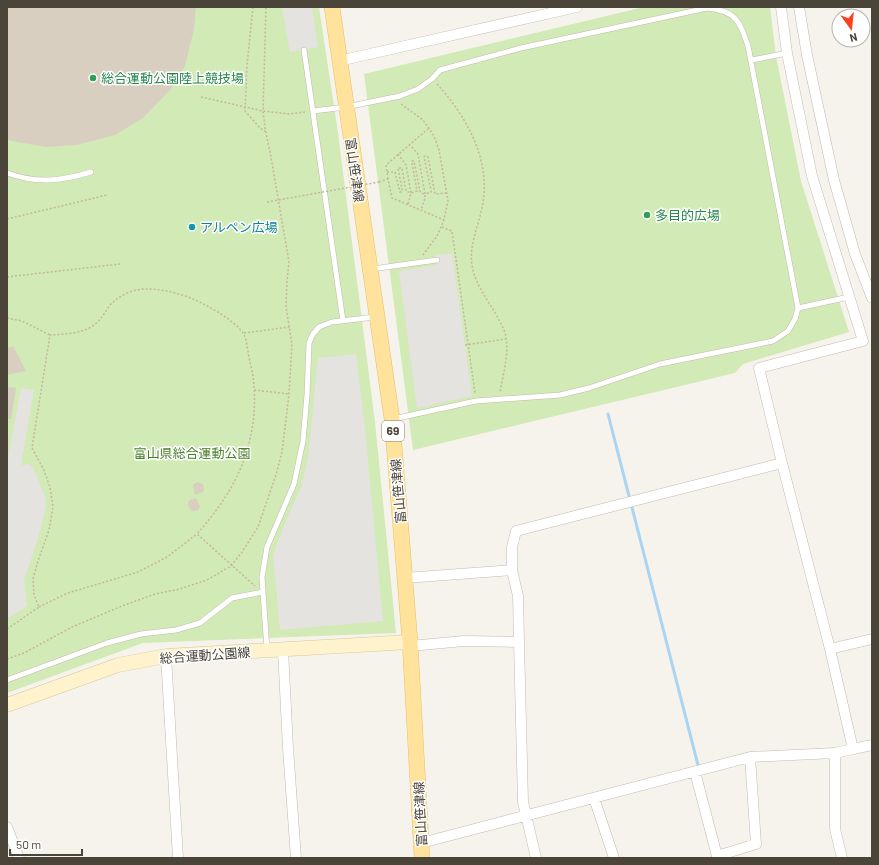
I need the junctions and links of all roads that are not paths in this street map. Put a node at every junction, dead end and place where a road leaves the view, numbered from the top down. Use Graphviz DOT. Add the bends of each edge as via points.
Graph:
graph roads {
  1 [pos="332,7"];
  2 [pos="577,7"];
  3 [pos="781,7"];
  4 [pos="799,7"];
  5 [pos="304,50"];
  6 [pos="787,53"];
  7 [pos="752,60"];
  8 [pos="339,61"];
  9 [pos="346,107"];
  10 [pos="313,111"];
  11 [pos="90,172"];
  12 [pos="7,173"];
  13 [pos="437,260"];
  14 [pos="370,269"];
  15 [pos="849,296"];
  16 [pos="872,298"];
  17 [pos="798,308"];
  18 [pos="377,316"];
  19 [pos="343,321"];
  20 [pos="392,419"];
  21 [pos="782,463"];
  22 [pos="512,570"];
  23 [pos="405,578"];
  24 [pos="263,592"];
  25 [pos="872,639"];
  26 [pos="519,642"];
  27 [pos="410,644"];
  28 [pos="830,649"];
  29 [pos="283,650"];
  30 [pos="267,651"];
  31 [pos="166,656"];
  32 [pos="7,680"];
  33 [pos="7,705"];
  34 [pos="872,745"];
  35 [pos="853,749"];
  36 [pos="835,753"];
  37 [pos="750,758"];
  38 [pos="698,771"];
  39 [pos="594,798"];
  40 [pos="525,816"];
  41 [pos="7,827"];
  42 [pos="421,843"];
  43 [pos="719,856"];
  44 [pos="19,858"];
  45 [pos="178,858"];
  46 [pos="296,858"];
  47 [pos="422,858"];
  48 [pos="536,858"];
  49 [pos="614,858"];
  50 [pos="842,858"];
  1 -- 8 [label="main road, 富山笹津線 / 69"];
  2 -- 8 [label="street"];
  3 -- 6 [label="street"];
  4 -- 16 [label="street" via="834,180 855,254"];
  5 -- 10 [label="lane"];
  6 -- 7 [label="lane"];
  6 -- 15 [label="street" via="812,176"];
  7 -- 9 [label="lane" via="742,26 731,14 707,8 521,48 440,70 418,89 400,96"];
  7 -- 17 [label="lane"];
  8 -- 9 [label="main road, 富山笹津線 / 69"];
  9 -- 10 [label="lane"];
  9 -- 14 [label="main road, 富山笹津線 / 69"];
  10 -- 19 [label="lane"];
  11 -- 12 [label="lane" via="65,179 37,180"];
  13 -- 14 [label="lane"];
  14 -- 18 [label="main road, 富山笹津線 / 69"];
  15 -- 17 [label="lane"];
  15 -- 21 [label="street" via="863,341 759,368"];
  17 -- 20 [label="lane" via="788,331 773,341 660,364 560,395 476,401"];
  18 -- 19 [label="lane"];
  18 -- 20 [label="main road, 富山笹津線 / 69"];
  19 -- 24 [label="lane" via="319,327 309,343 303,441 294,484 267,547 262,577"];
  20 -- 23 [label="main road, 富山笹津線 / 69"];
  21 -- 22 [label="street" via="516,531 512,547"];
  21 -- 28 [label="street"];
  22 -- 23 [label="street"];
  22 -- 26 [label="street" via="518,596"];
  23 -- 27 [label="main road, 富山笹津線 / 69"];
  24 -- 30 [label="lane"];
  24 -- 32 [label="lane" via="232,598 200,623 107,643"];
  25 -- 28 [label="street"];
  26 -- 27 [label="street" via="464,641"];
  26 -- 40 [label="street"];
  27 -- 29 [label="main road, 総合運動公園線"];
  27 -- 42 [label="main road, 富山笹津線 / 69"];
  28 -- 35 [label="street"];
  29 -- 30 [label="main road, 総合運動公園線"];
  29 -- 46 [label="street"];
  30 -- 31 [label="main road, 総合運動公園線"];
  31 -- 33 [label="main road, 総合運動公園線" via="118,665"];
  31 -- 45 [label="street"];
  34 -- 35 [label="street"];
  35 -- 36 [label="street"];
  36 -- 37 [label="street"];
  36 -- 50 [label="street" via="835,829"];
  37 -- 38 [label="street"];
  37 -- 43 [label="street" via="756,844"];
  38 -- 39 [label="street"];
  38 -- 43 [label="street"];
  39 -- 40 [label="street"];
  39 -- 49 [label="street"];
  40 -- 42 [label="street"];
  40 -- 48 [label="street"];
  41 -- 44 [label="street"];
  42 -- 47 [label="main road, 富山笹津線 / 69"];
}
